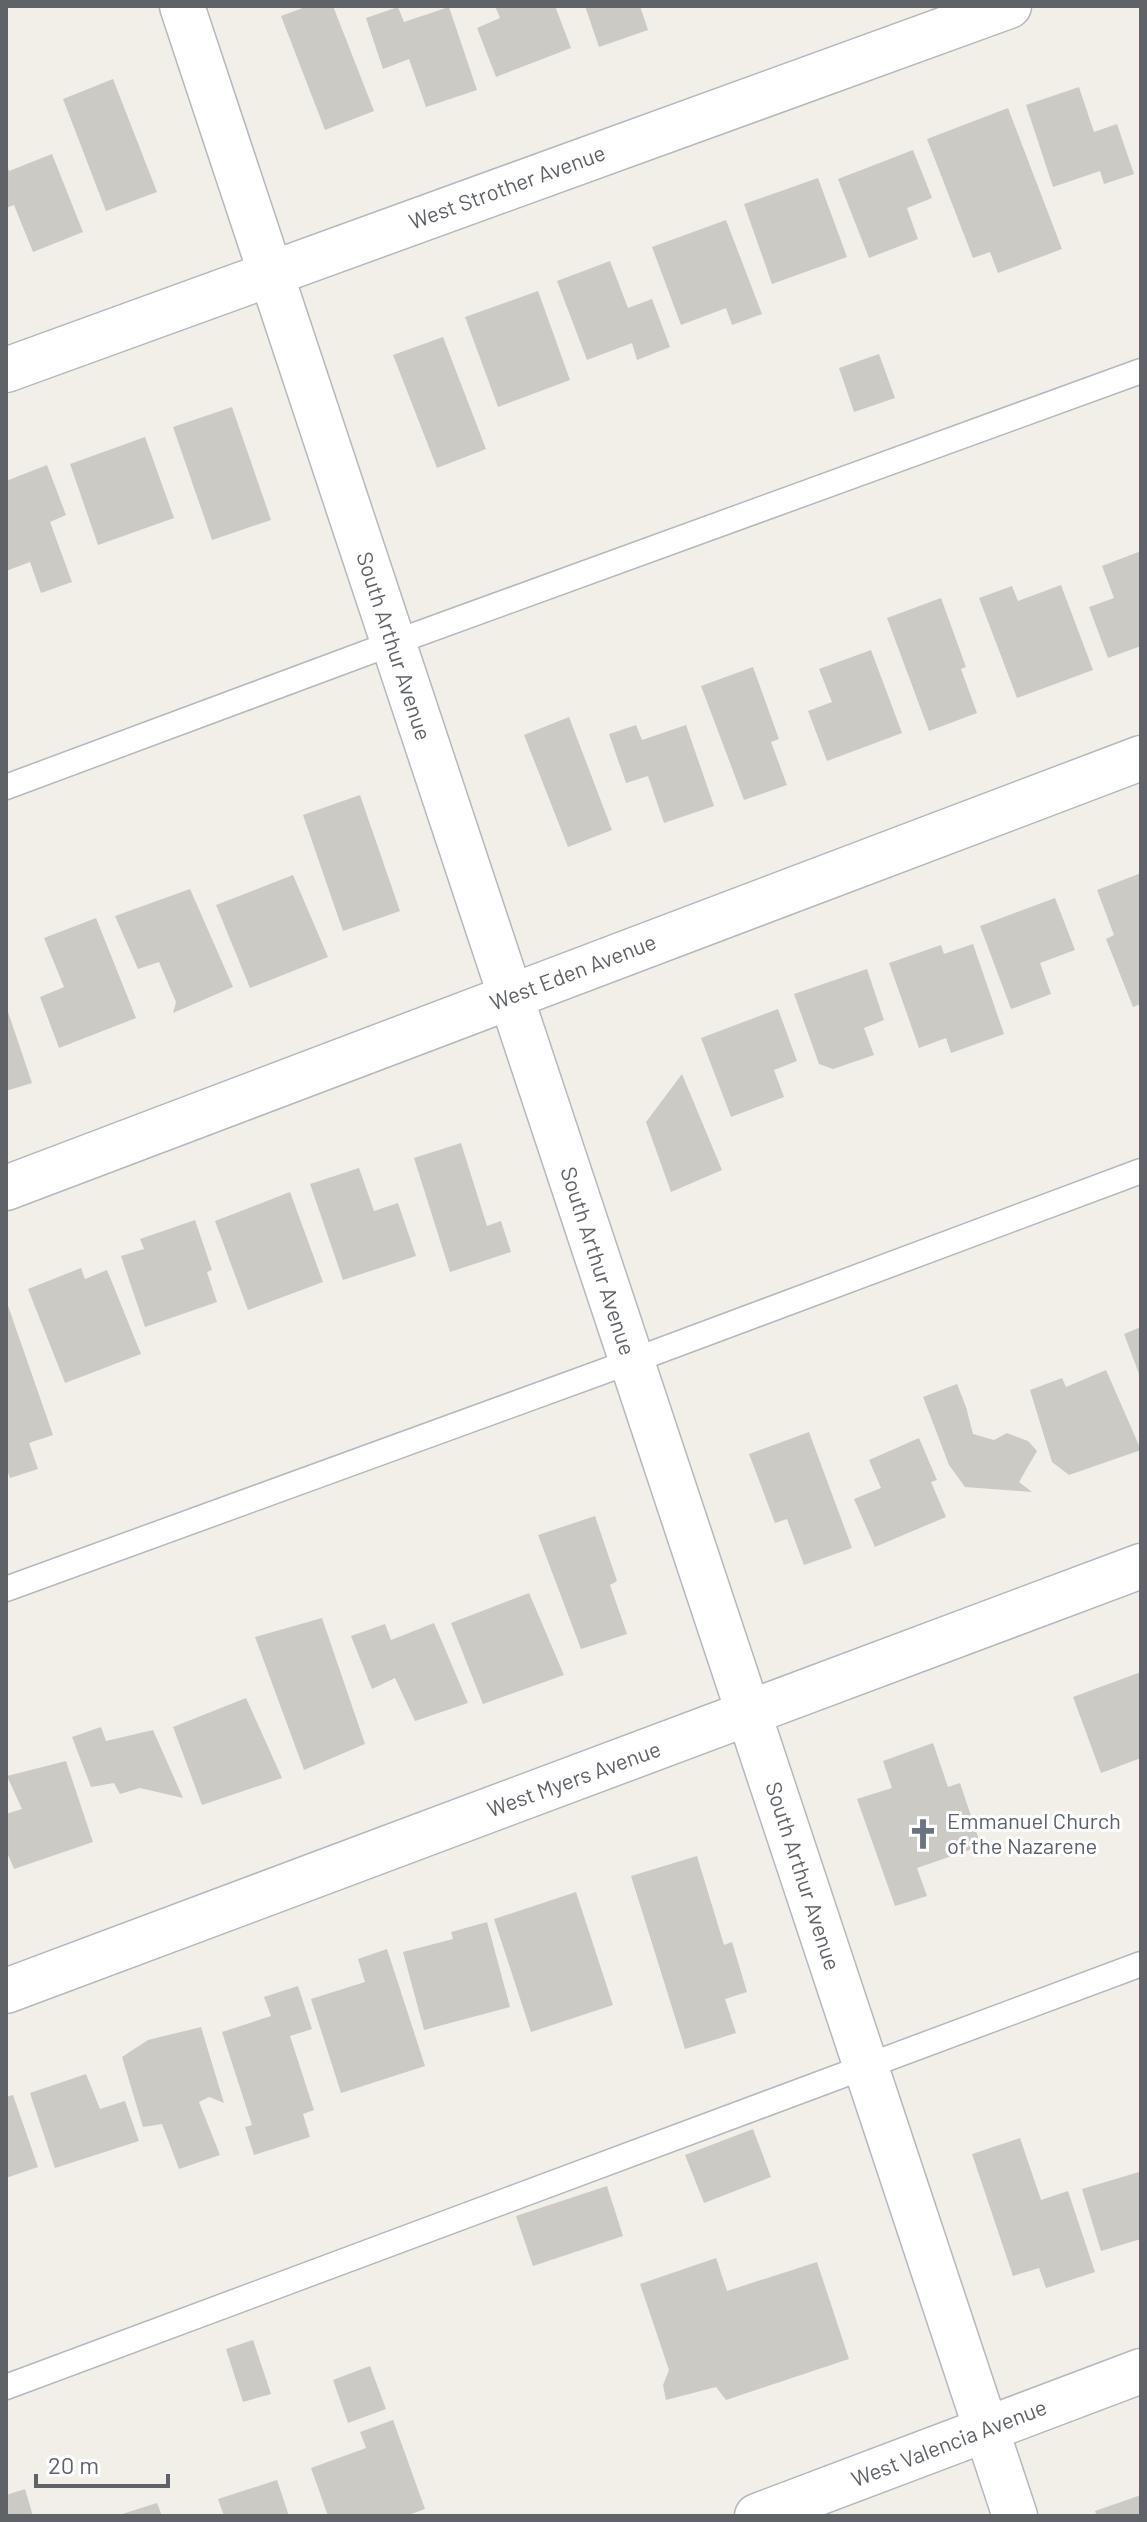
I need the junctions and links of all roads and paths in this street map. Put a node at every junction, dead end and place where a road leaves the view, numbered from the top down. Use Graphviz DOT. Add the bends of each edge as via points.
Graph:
graph roads {
  1 [pos="182,6"];
  2 [pos="1009,6"];
  3 [pos="270,272"];
  4 [pos="6,370"];
  5 [pos="1141,371"];
  6 [pos="393,643"];
  7 [pos="1141,758"];
  8 [pos="6,787"];
  9 [pos="510,996"];
  10 [pos="1141,1171"];
  11 [pos="6,1188"];
  12 [pos="632,1361"];
  13 [pos="1141,1566"];
  14 [pos="6,1589"];
  15 [pos="749,1714"];
  16 [pos="1141,1964"];
  17 [pos="6,1991"];
  18 [pos="866,2066"];
  19 [pos="1141,2371"];
  20 [pos="6,2387"];
  21 [pos="986,2429"];
  22 [pos="757,2516"];
  23 [pos="1015,2516"];
  1 -- 3 [label="street, South Arthur Avenue"];
  2 -- 3 [label="street, West Strother Avenue"];
  3 -- 4 [label="street, West Strother Avenue"];
  3 -- 6 [label="street, South Arthur Avenue"];
  5 -- 6 [label="lane"];
  6 -- 8 [label="lane"];
  6 -- 9 [label="street, South Arthur Avenue"];
  7 -- 9 [label="street, West Eden Avenue"];
  9 -- 11 [label="street, West Eden Avenue"];
  9 -- 12 [label="street, South Arthur Avenue"];
  10 -- 12 [label="lane"];
  12 -- 14 [label="lane"];
  12 -- 15 [label="street, South Arthur Avenue"];
  13 -- 15 [label="street, West Myers Avenue"];
  15 -- 17 [label="street, West Myers Avenue"];
  15 -- 18 [label="street, South Arthur Avenue"];
  16 -- 18 [label="lane"];
  18 -- 20 [label="lane"];
  18 -- 21 [label="street, South Arthur Avenue"];
  19 -- 21 [label="street, West Valencia Avenue"];
  21 -- 22 [label="street, West Valencia Avenue"];
  21 -- 23 [label="street, South Arthur Avenue"];
}
